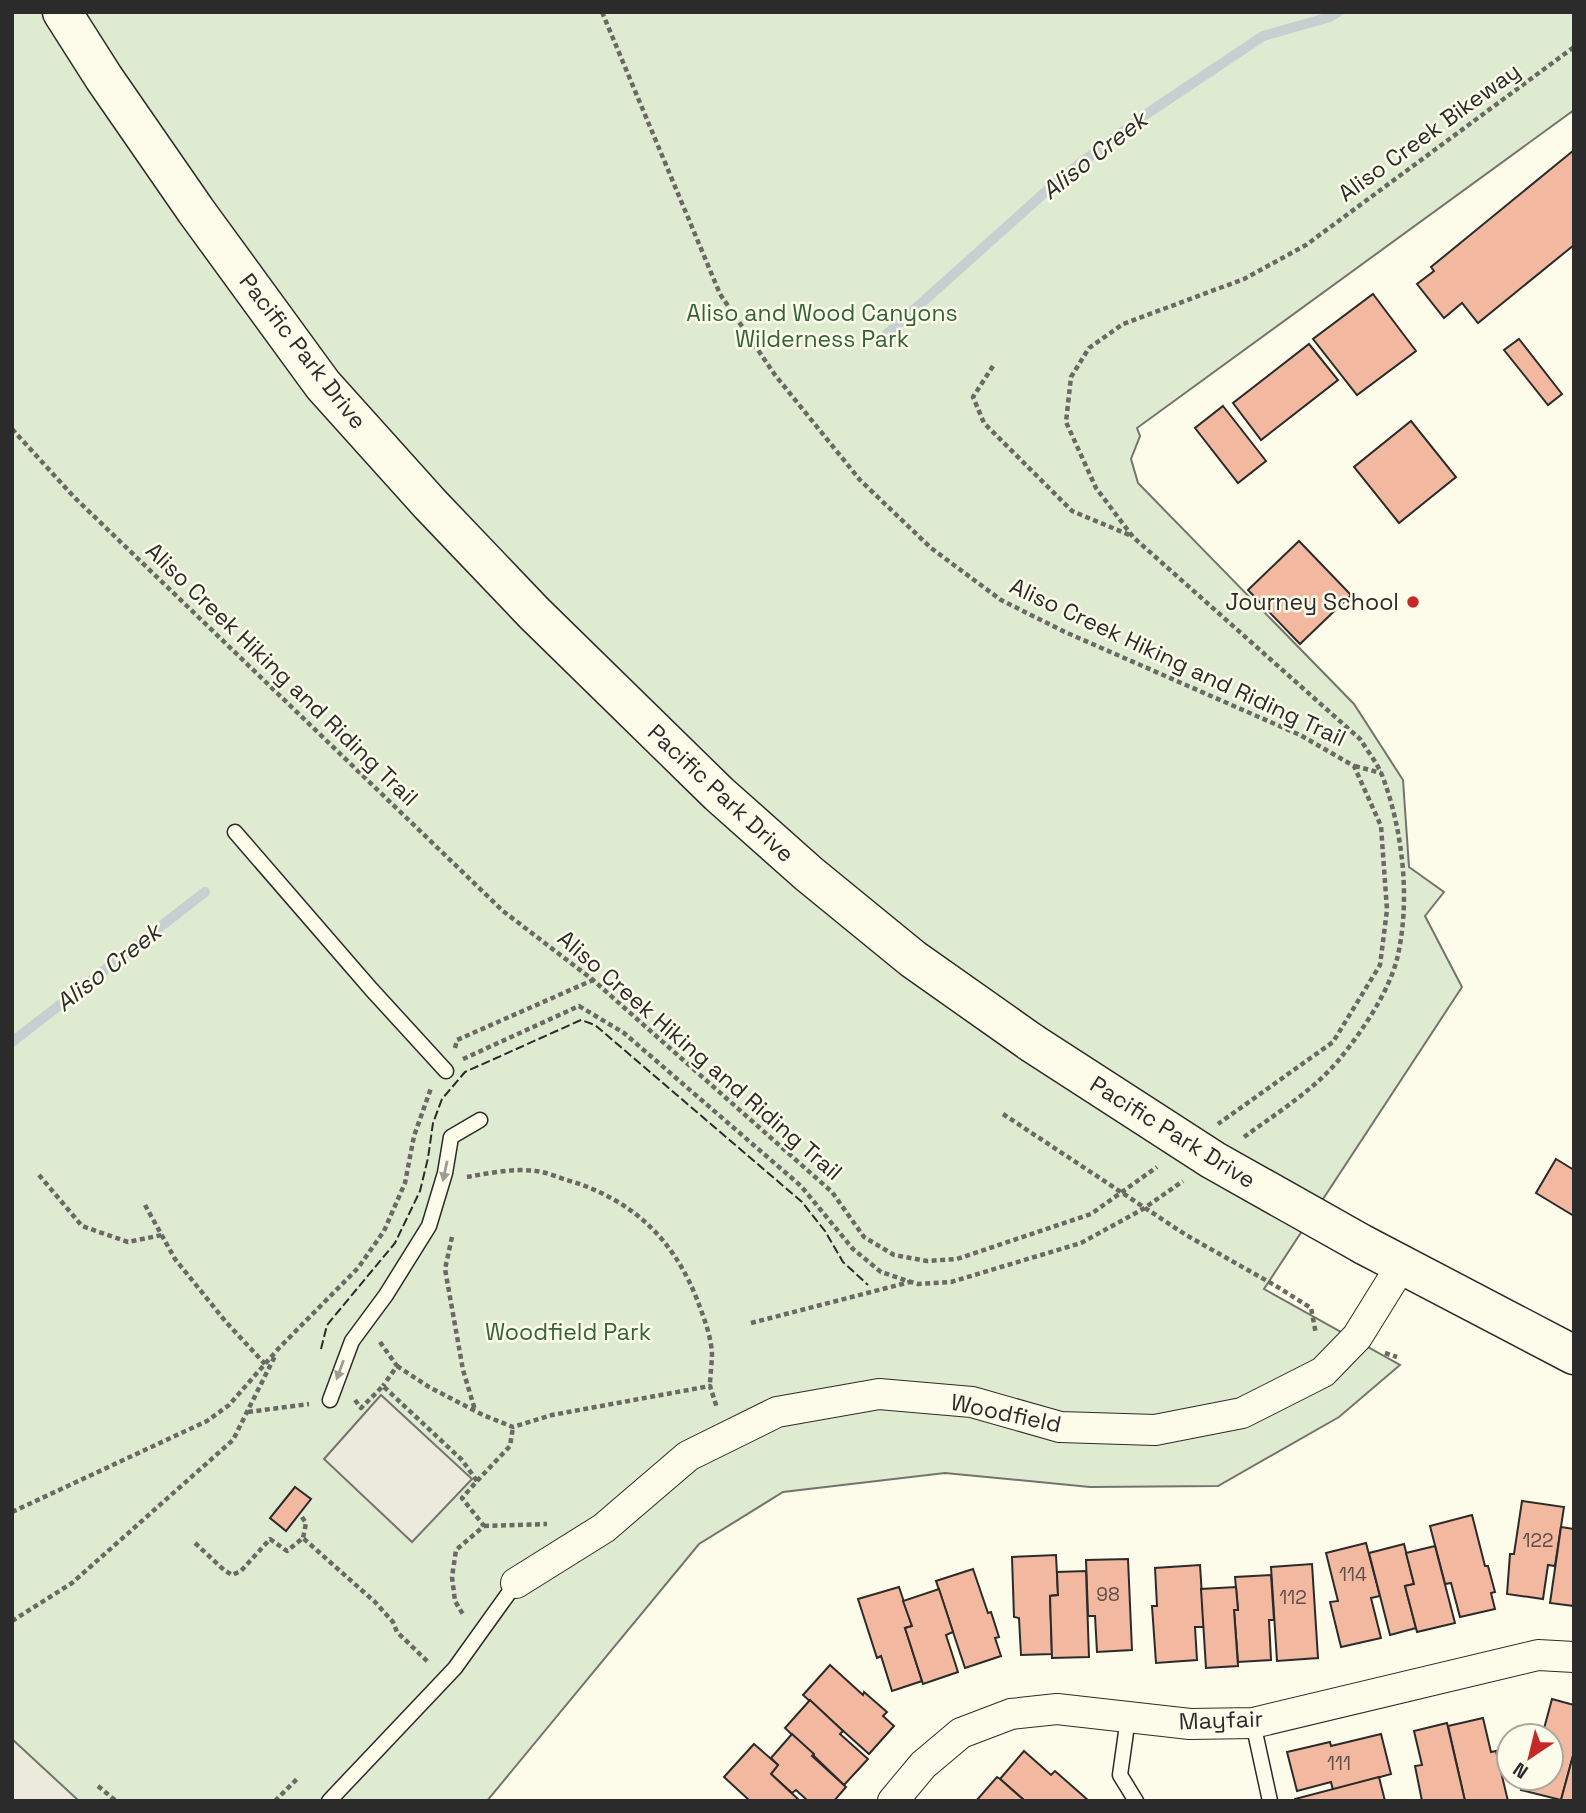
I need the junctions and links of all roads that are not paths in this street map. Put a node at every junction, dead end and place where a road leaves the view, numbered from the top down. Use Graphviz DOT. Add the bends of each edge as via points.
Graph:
graph roads {
  1 [pos="62,12"];
  2 [pos="234,832"];
  3 [pos="446,1071"];
  4 [pos="480,1120"];
  5 [pos="1401,1266"];
  6 [pos="1574,1355"];
  7 [pos="330,1400"];
  8 [pos="516,1583"];
  9 [pos="1574,1657"];
  10 [pos="1128,1718"];
  11 [pos="1253,1723"];
  12 [pos="329,1801"];
  13 [pos="893,1801"];
  14 [pos="1136,1801"];
  15 [pos="1270,1801"];
  1 -- 5 [label="main road, Pacific Park Drive, bridge" via="196,211 323,385 534,613 719,794 914,959 1032,1043 1213,1160"];
  2 -- 3 [label="lane"];
  4 -- 7 [label="lane, one-way" via="451,1137 429,1226 352,1341"];
  5 -- 6 [label="main road, Pacific Park Drive"];
  5 -- 8 [label="street, Woodfield" via="1357,1337 1323,1372 1242,1413 1156,1430 1060,1427 972,1402 879,1394 777,1412 688,1456 604,1528"];
  8 -- 12 [label="lane" via="455,1668"];
  9 -- 11 [label="street, Mayfair" via="1538,1655"];
  10 -- 11 [label="street, Mayfair" via="1190,1724"];
  10 -- 13 [label="street, Mayfair" via="1057,1709 1011,1714 961,1734 923,1765"];
  10 -- 14 [label="lane" via="1121,1775"];
  11 -- 15 [label="lane"];
}
